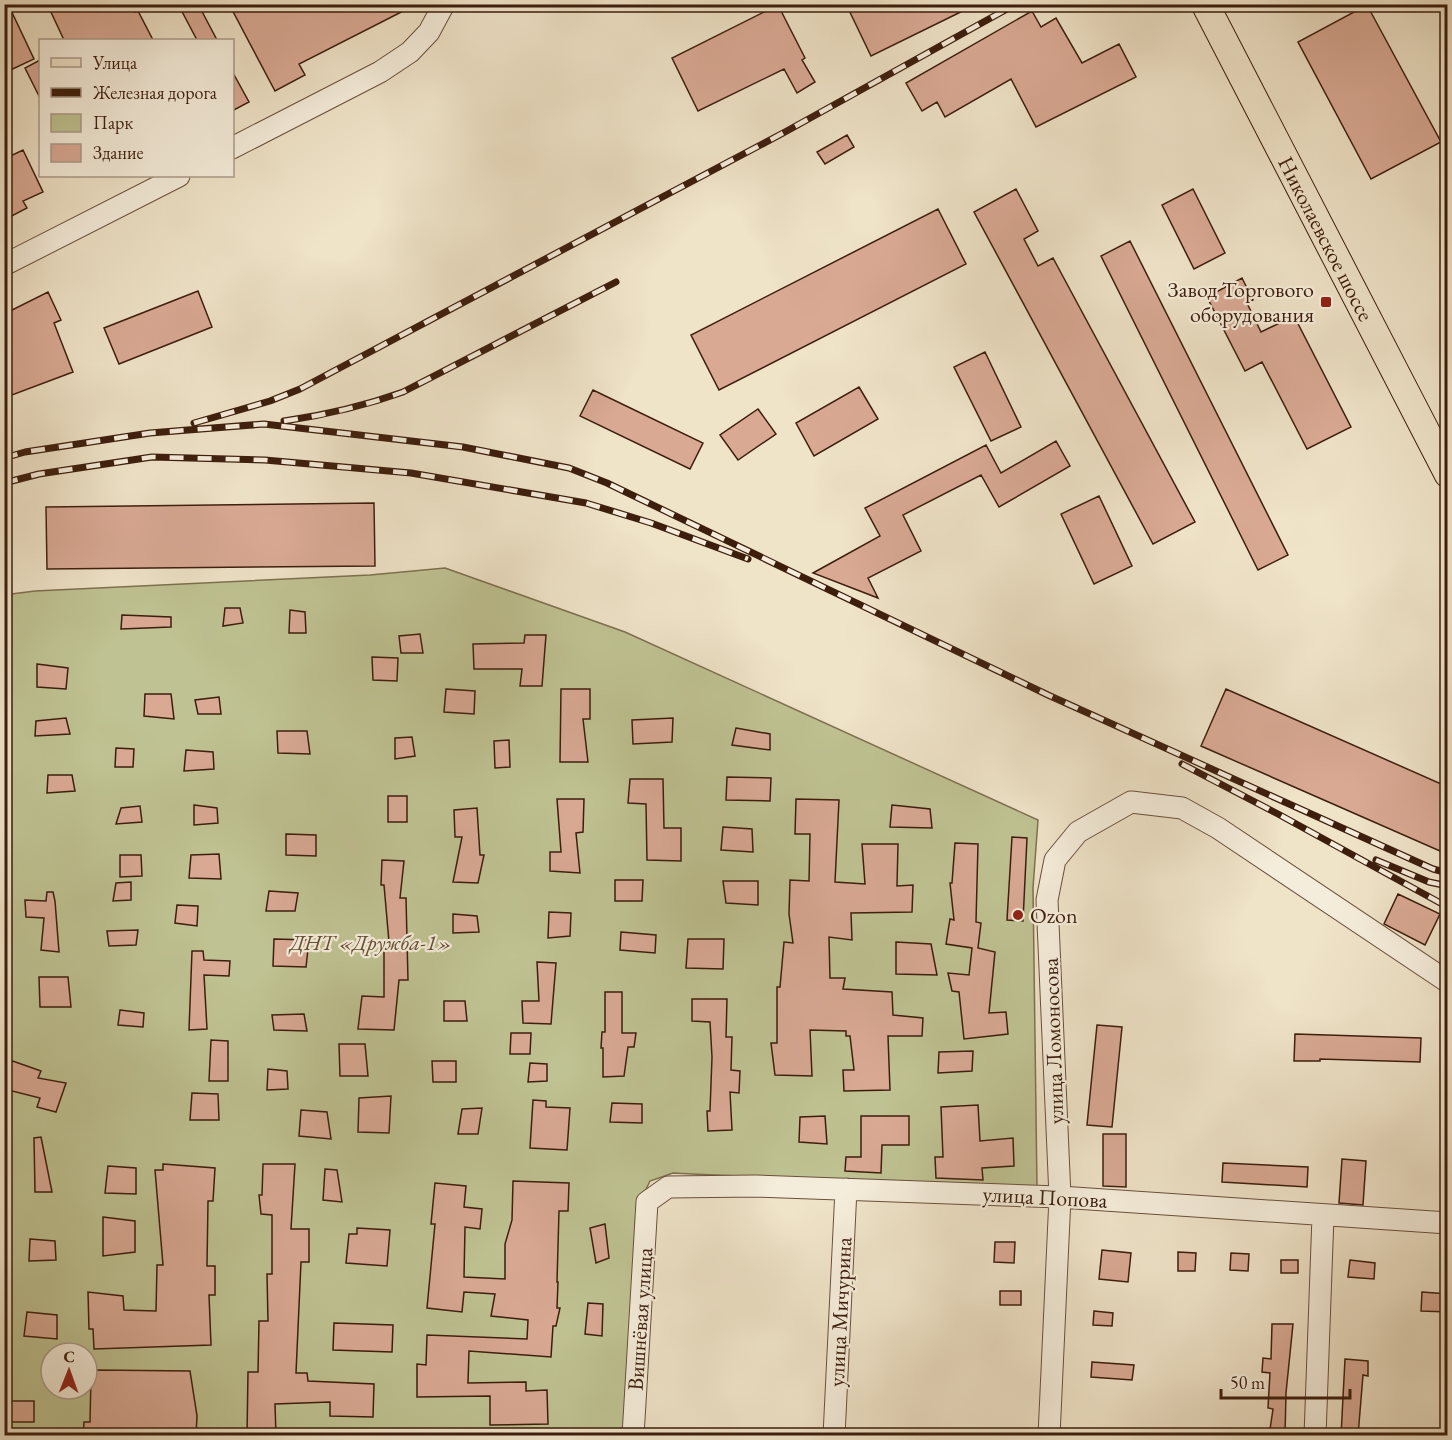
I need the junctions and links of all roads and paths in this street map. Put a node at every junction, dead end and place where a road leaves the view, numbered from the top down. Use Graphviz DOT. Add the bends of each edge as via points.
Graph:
graph roads {
  1 [pos="444,4"];
  2 [pos="1205,4"];
  3 [pos="234,147"];
  4 [pos="177,177"];
  5 [pos="4,265"];
  6 [pos="1448,474"];
  7 [pos="1448,982"];
  8 [pos="846,1189"];
  9 [pos="1060,1197"];
  10 [pos="647,1202"];
  11 [pos="1323,1216"];
  12 [pos="1448,1223"];
  13 [pos="633,1436"];
  14 [pos="834,1436"];
  15 [pos="1049,1436"];
  16 [pos="1315,1436"];
  1 -- 3 [label="street" via="429,32 411,52"];
  2 -- 6 [label="main road, Николаевское шоссе"];
  4 -- 5 [label="street"];
  7 -- 9 [label="street, улица Ломоносова" via="1218,828 1182,808 1131,802 1078,832 1055,860 1047,900"];
  8 -- 9 [label="street, улица Попова"];
  8 -- 10 [label="street, улица Попова" via="668,1187"];
  8 -- 14 [label="street, улица Мичурина"];
  9 -- 11 [label="street, улица Попова"];
  9 -- 15 [label="street, улица Ломоносова"];
  10 -- 13 [label="street, Вишнёвая улица"];
  11 -- 12 [label="street, улица Попова"];
  11 -- 16 [label="street"];
}
